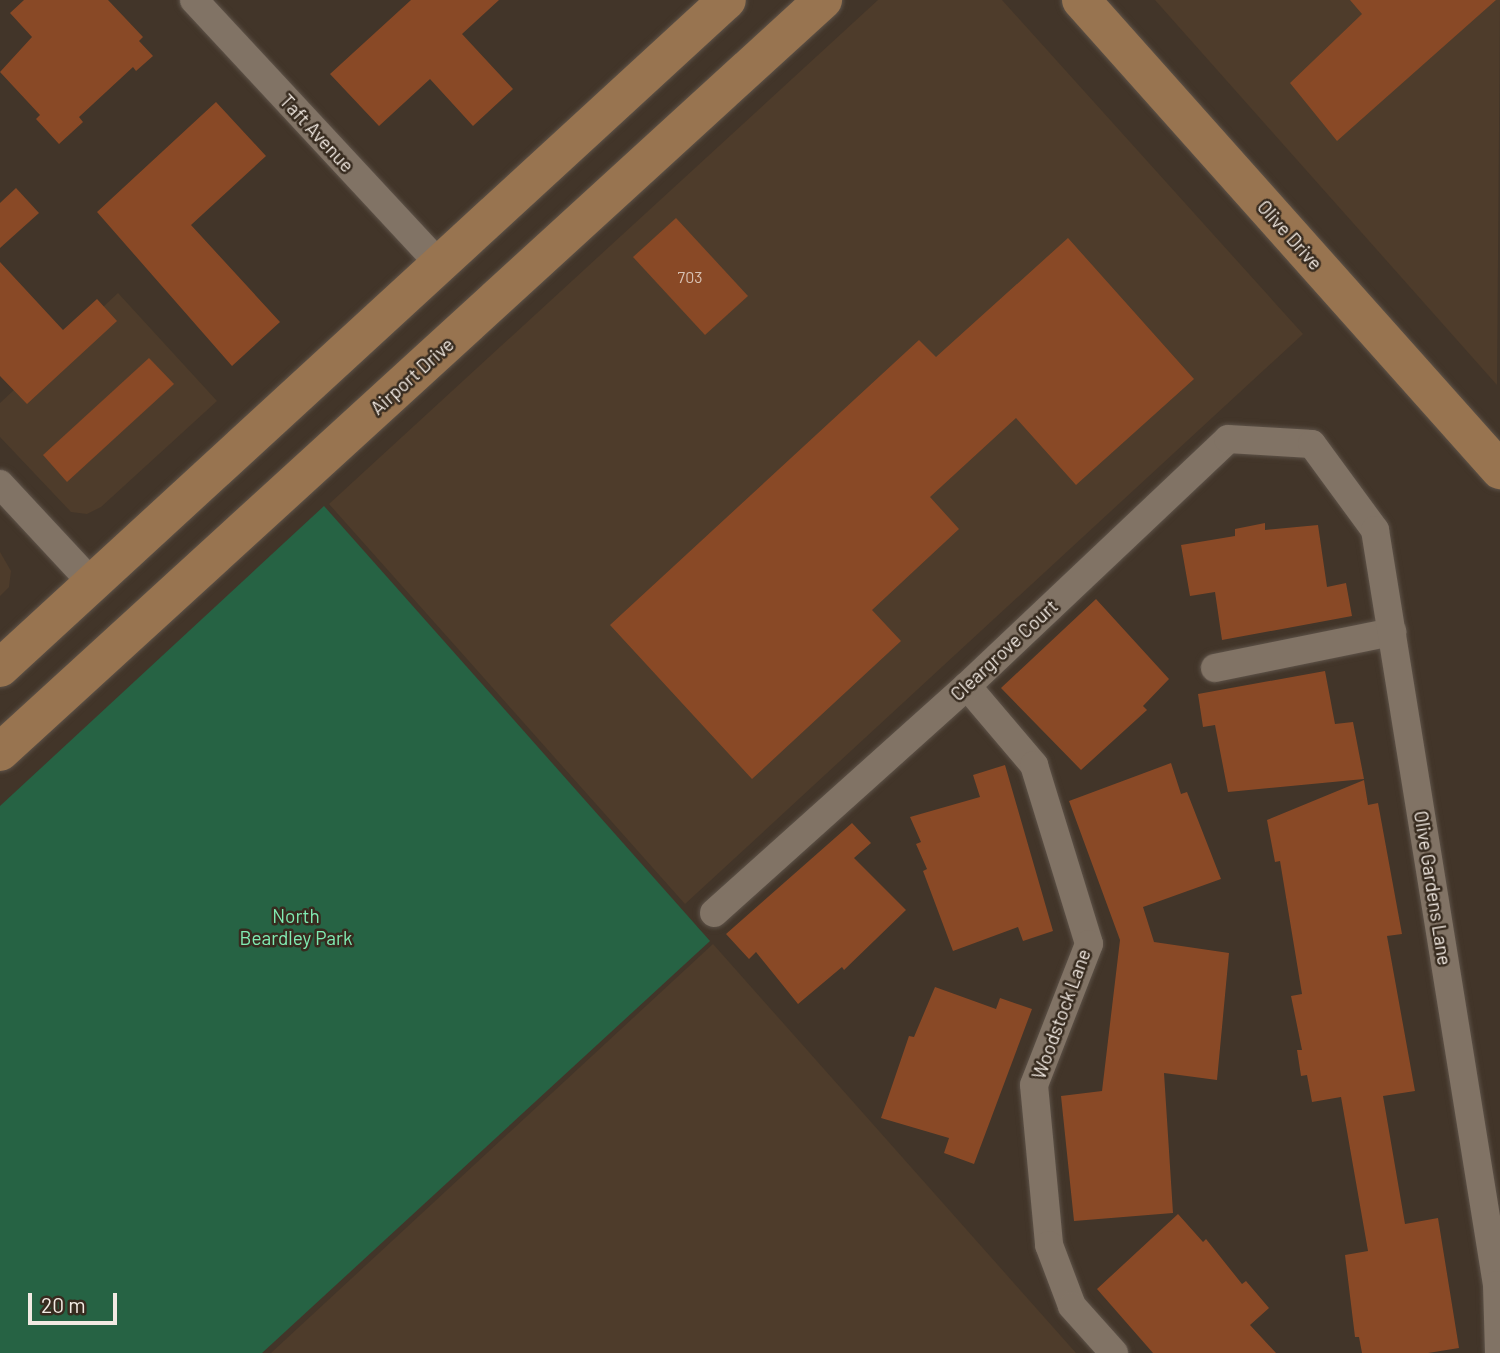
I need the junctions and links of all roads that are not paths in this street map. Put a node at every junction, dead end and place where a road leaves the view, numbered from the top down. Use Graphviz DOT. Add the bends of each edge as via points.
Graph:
graph roads {
  1 [pos="194,0"];
  2 [pos="727,0"];
  3 [pos="823,0"];
  4 [pos="1081,0"];
  5 [pos="440,265"];
  6 [pos="1312,444"];
  7 [pos="1500,470"];
  8 [pos="0,484"];
  9 [pos="92,583"];
  10 [pos="1392,632"];
  11 [pos="0,668"];
  12 [pos="1215,668"];
  13 [pos="967,686"];
  14 [pos="0,752"];
  15 [pos="714,913"];
  16 [pos="1114,1353"];
  17 [pos="1499,1353"];
  1 -- 5 [label="street, Taft Avenue"];
  2 -- 5 [label="main road"];
  3 -- 14 [label="main road, Airport Drive"];
  4 -- 7 [label="main road, Olive Drive"];
  5 -- 9 [label="main road"];
  6 -- 10 [label="street, Olive Gardens Lane" via="1376,530"];
  6 -- 13 [label="street, Cleargrove Court" via="1228,439"];
  8 -- 9 [label="street"];
  9 -- 11 [label="main road"];
  10 -- 12 [label="street"];
  10 -- 17 [label="street, Olive Gardens Lane" via="1497,1285"];
  13 -- 15 [label="street, Cleargrove Court"];
  13 -- 16 [label="street, Woodstock Lane" via="1034,765 1089,944 1034,1085 1049,1245 1072,1306"];
}
